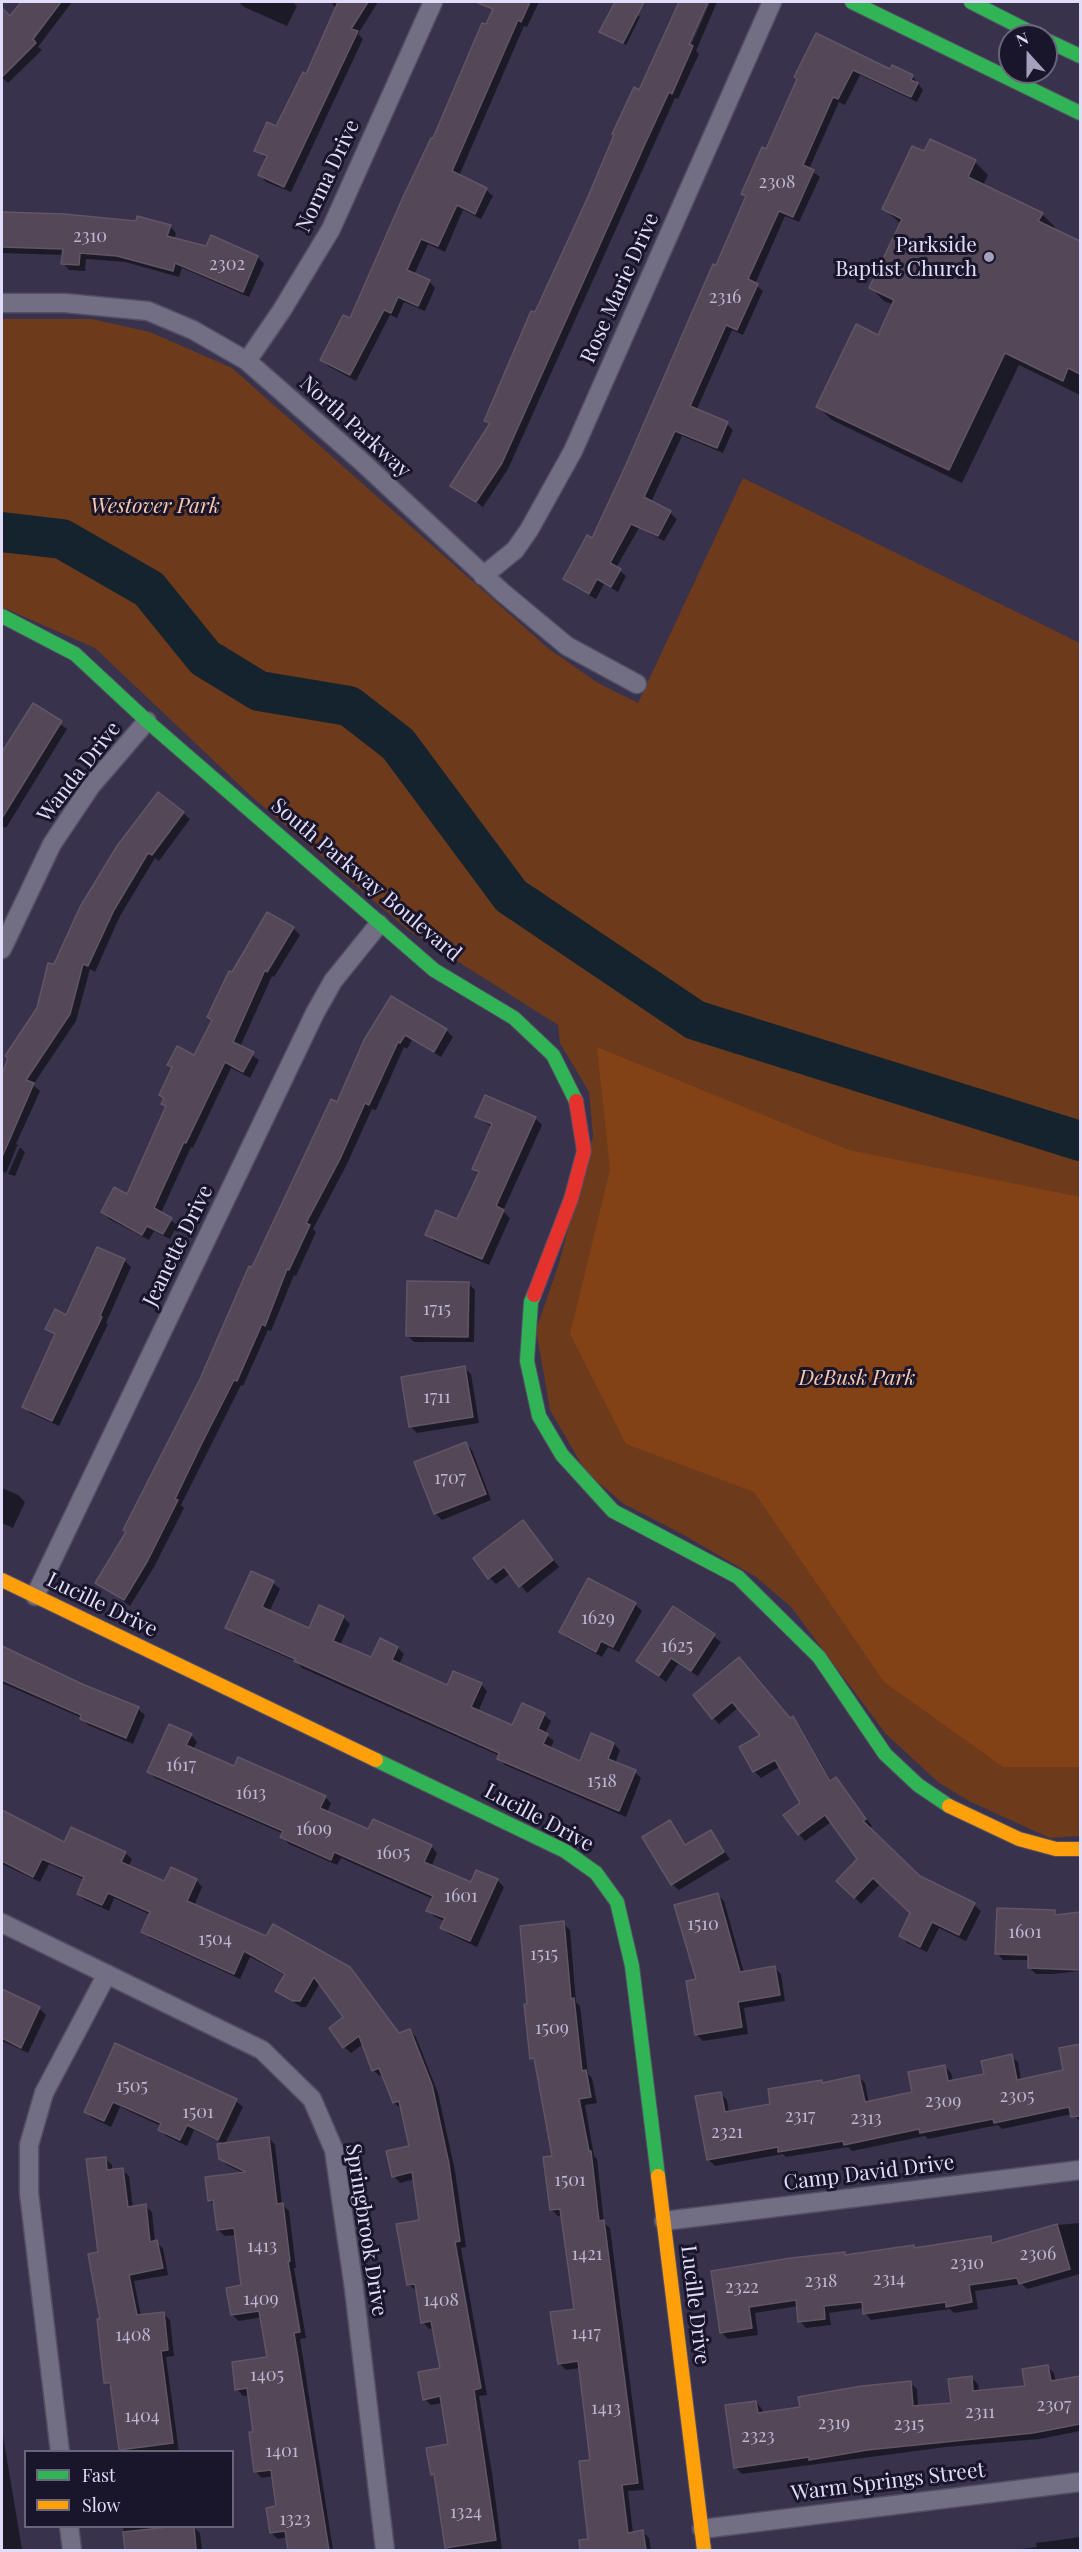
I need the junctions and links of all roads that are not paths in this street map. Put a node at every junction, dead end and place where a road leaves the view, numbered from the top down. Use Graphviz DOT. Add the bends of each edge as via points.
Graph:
graph roads {
  1 [pos="433,2"];
  2 [pos="772,2"];
  3 [pos="852,2"];
  4 [pos="971,2"];
  5 [pos="1014,24"];
  6 [pos="1058,46"];
  7 [pos="1080,56"];
  8 [pos="998,67"];
  9 [pos="1033,84"];
  10 [pos="1080,113"];
  11 [pos="2,303"];
  12 [pos="247,361"];
  13 [pos="483,576"];
  14 [pos="2,616"];
  15 [pos="637,684"];
  16 [pos="147,721"];
  17 [pos="379,924"];
  18 [pos="2,949"];
  19 [pos="2,1580"];
  20 [pos="34,1596"];
  21 [pos="1080,1849"];
  22 [pos="2,1923"];
  23 [pos="106,1974"];
  24 [pos="1080,2170"];
  25 [pos="664,2221"];
  26 [pos="60,2450"];
  27 [pos="1080,2481"];
  28 [pos="69,2528"];
  29 [pos="702,2529"];
  30 [pos="72,2550"];
  31 [pos="385,2550"];
  32 [pos="704,2550"];
  1 -- 12 [label="street, Norma Drive" via="331,229"];
  2 -- 13 [label="street, Rose Marie Drive" via="573,451 515,550"];
  3 -- 8 [label="street"];
  4 -- 5 [label="street"];
  6 -- 7 [label="street"];
  9 -- 10 [label="street"];
  11 -- 12 [label="street, North Parkway" via="65,303 148,311 193,330"];
  12 -- 13 [label="street, North Parkway" via="362,461"];
  13 -- 15 [label="street, North Parkway" via="567,646"];
  14 -- 16 [label="street, South Parkway Boulevard" via="75,654"];
  16 -- 17 [label="street, South Parkway Boulevard"];
  16 -- 18 [label="street, Wanda Drive" via="91,786 52,844"];
  17 -- 20 [label="street, Jeanette Drive" via="333,981 315,1013"];
  17 -- 21 [label="street, South Parkway Boulevard" via="434,970 514,1018 553,1055 574,1096 584,1151 571,1198 531,1302 527,1362 539,1416 562,1455 613,1511 738,1577 819,1657 885,1754 918,1785 958,1812 1019,1839 1056,1849"];
  19 -- 20 [label="street, Lucille Drive"];
  20 -- 25 [label="street, Lucille Drive" via="554,1846 596,1873 617,1902 632,1966"];
  22 -- 23 [label="street, Springbrook Drive"];
  23 -- 26 [label="street" via="44,2093 29,2145 29,2193"];
  23 -- 31 [label="street, Springbrook Drive" via="262,2050 312,2098 334,2150"];
  24 -- 25 [label="street, Camp David Drive"];
  25 -- 29 [label="street, Lucille Drive"];
  27 -- 29 [label="street, Warm Springs Street"];
  28 -- 30 [label="street"];
  29 -- 32 [label="street, Lucille Drive"];
}
